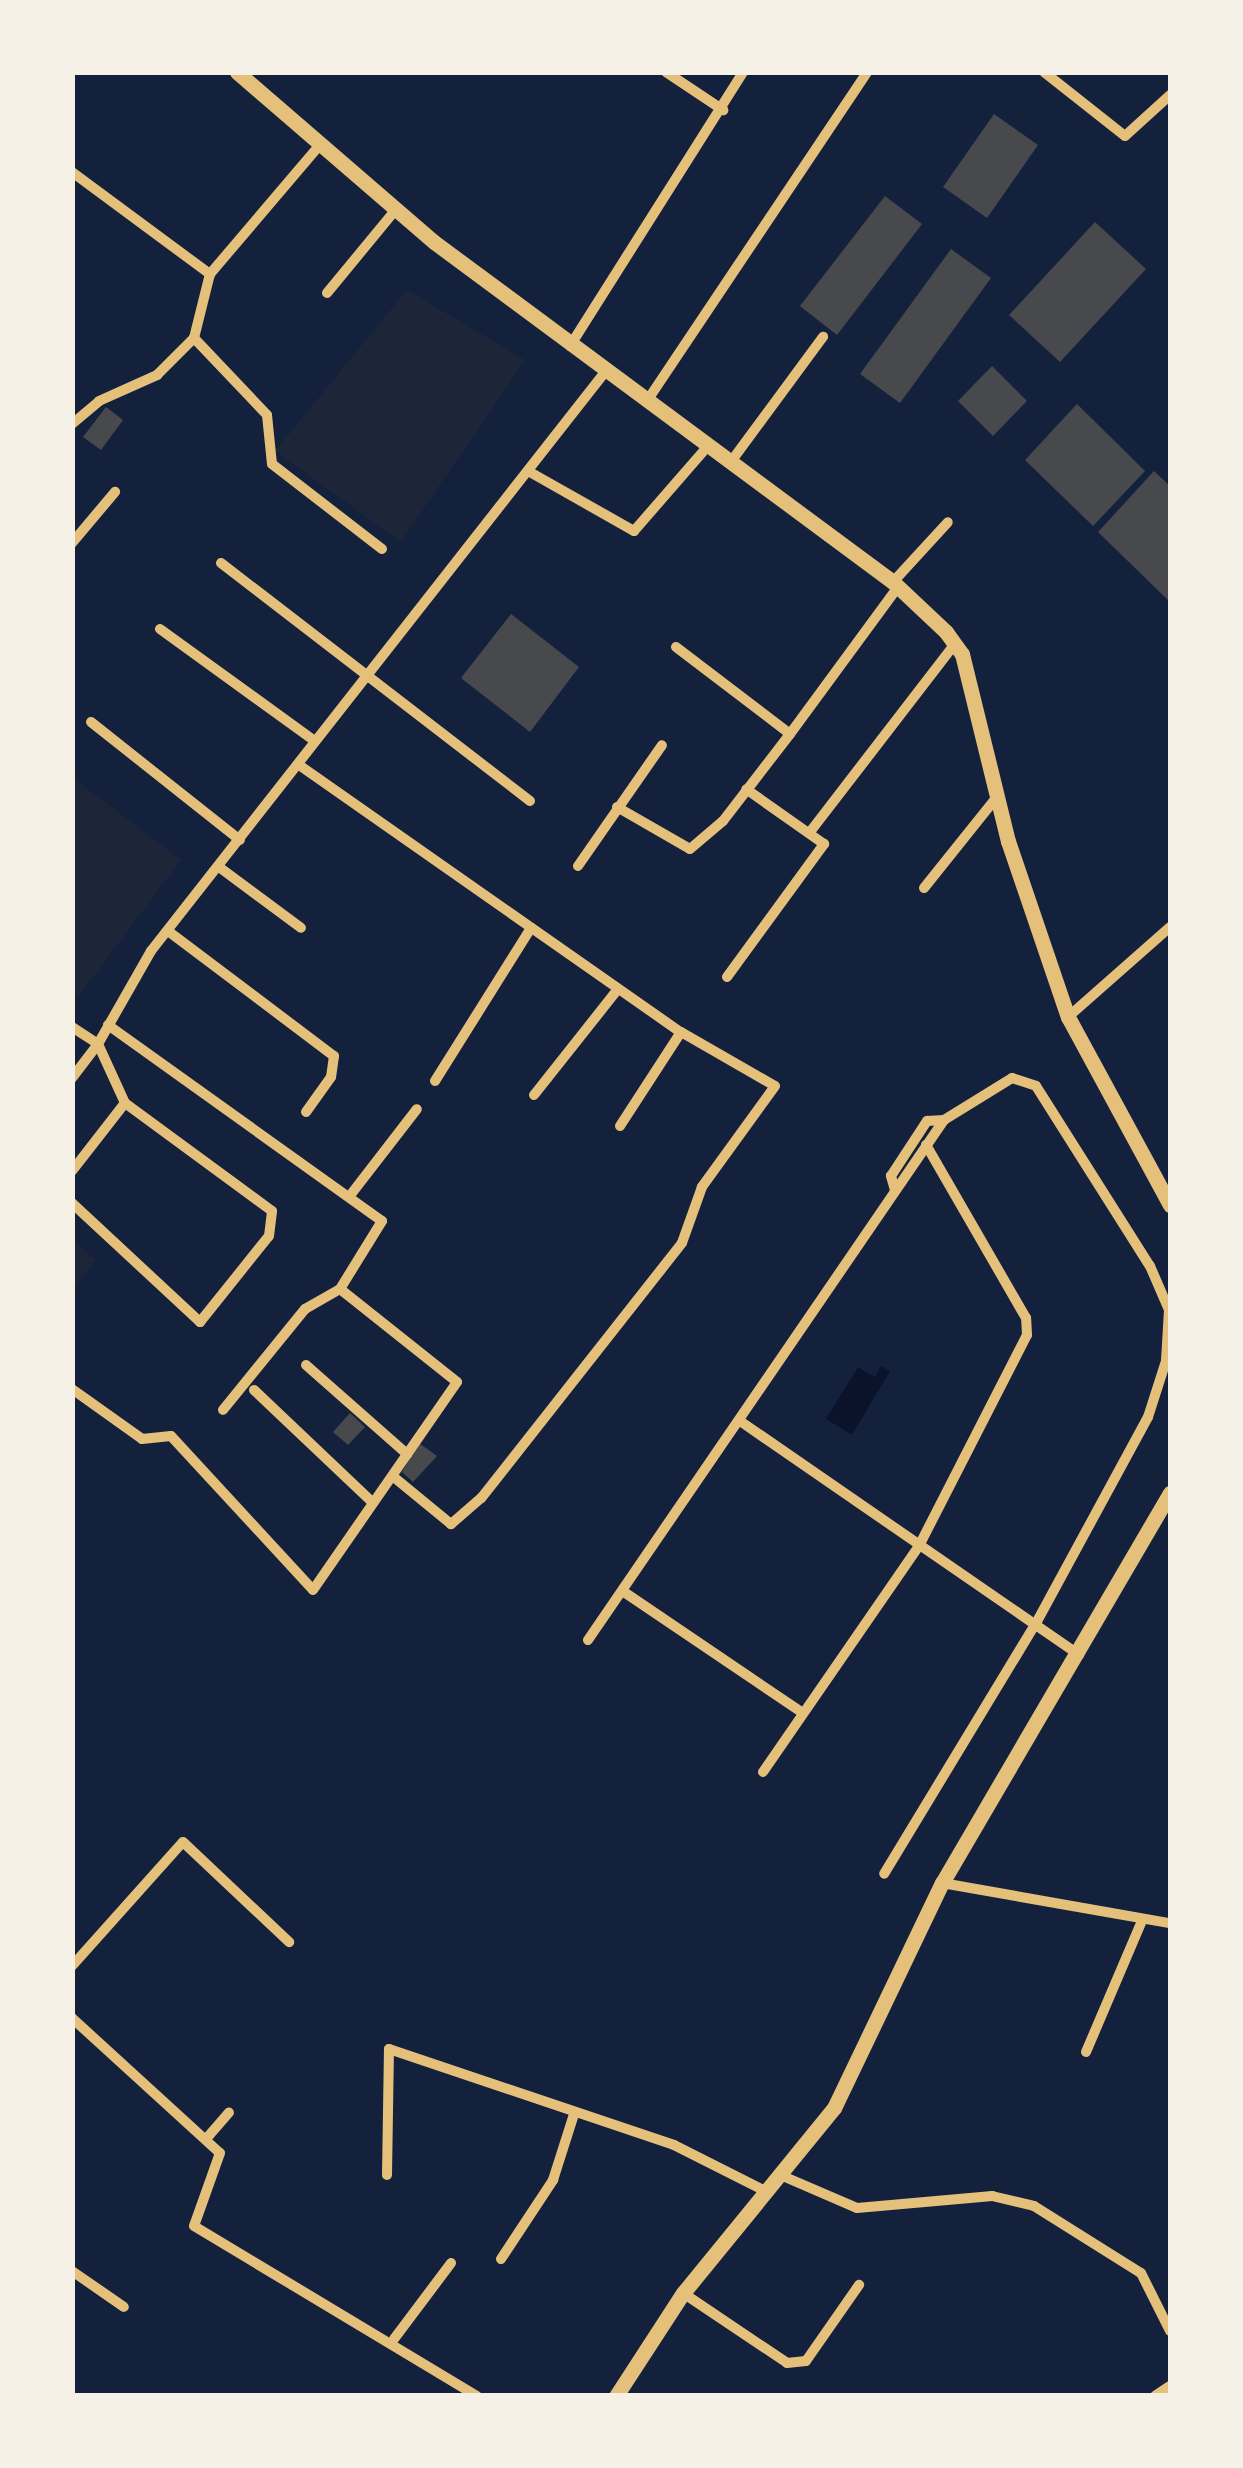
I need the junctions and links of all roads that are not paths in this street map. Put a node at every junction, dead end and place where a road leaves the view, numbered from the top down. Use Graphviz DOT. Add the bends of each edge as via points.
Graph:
graph roads {
  1 [pos="236,72"];
  2 [pos="666,72"];
  3 [pos="744,72"];
  4 [pos="867,72"];
  5 [pos="1044,72"];
  6 [pos="255,78"];
  7 [pos="1170,95"];
  8 [pos="723,110"];
  9 [pos="318,146"];
  10 [pos="72,172"];
  11 [pos="397,208"];
  12 [pos="210,274"];
  13 [pos="327,293"];
  14 [pos="824,337"];
  15 [pos="194,338"];
  16 [pos="570,346"];
  17 [pos="606,372"];
  18 [pos="647,401"];
  19 [pos="72,424"];
  20 [pos="708,446"];
  21 [pos="730,463"];
  22 [pos="528,471"];
  23 [pos="115,492"];
  24 [pos="948,522"];
  25 [pos="75,535"];
  26 [pos="382,549"];
  27 [pos="221,563"];
  28 [pos="896,584"];
  29 [pos="160,629"];
  30 [pos="956,644"];
  31 [pos="676,647"];
  32 [pos="369,676"];
  33 [pos="91,722"];
  34 [pos="790,734"];
  35 [pos="315,741"];
  36 [pos="662,745"];
  37 [pos="299,765"];
  38 [pos="746,789"];
  39 [pos="997,797"];
  40 [pos="530,801"];
  41 [pos="616,806"];
  42 [pos="810,832"];
  43 [pos="240,840"];
  44 [pos="578,866"];
  45 [pos="219,867"];
  46 [pos="924,888"];
  47 [pos="301,928"];
  48 [pos="531,928"];
  49 [pos="1170,928"];
  50 [pos="168,931"];
  51 [pos="726,977"];
  52 [pos="618,989"];
  53 [pos="1068,1016"];
  54 [pos="108,1025"];
  55 [pos="72,1027"];
  56 [pos="681,1032"];
  57 [pos="98,1044"];
  58 [pos="72,1078"];
  59 [pos="435,1081"];
  60 [pos="534,1094"];
  61 [pos="125,1103"];
  62 [pos="417,1109"];
  63 [pos="306,1112"];
  64 [pos="944,1120"];
  65 [pos="620,1126"];
  66 [pos="926,1145"];
  67 [pos="72,1171"];
  68 [pos="895,1190"];
  69 [pos="352,1193"];
  70 [pos="72,1204"];
  71 [pos="1170,1205"];
  72 [pos="340,1290"];
  73 [pos="306,1365"];
  74 [pos="72,1389"];
  75 [pos="254,1390"];
  76 [pos="223,1410"];
  77 [pos="740,1421"];
  78 [pos="406,1454"];
  79 [pos="394,1478"];
  80 [pos="1170,1492"];
  81 [pos="372,1502"];
  82 [pos="920,1544"];
  83 [pos="624,1592"];
  84 [pos="1036,1623"];
  85 [pos="588,1640"];
  86 [pos="1079,1654"];
  87 [pos="801,1712"];
  88 [pos="763,1772"];
  89 [pos="884,1874"];
  90 [pos="942,1882"];
  91 [pos="1142,1921"];
  92 [pos="1170,1923"];
  93 [pos="289,1942"];
  94 [pos="72,1966"];
  95 [pos="72,2018"];
  96 [pos="1086,2052"];
  97 [pos="229,2114"];
  98 [pos="574,2114"];
  99 [pos="206,2139"];
  100 [pos="387,2175"];
  101 [pos="786,2177"];
  102 [pos="771,2194"];
  103 [pos="500,2259"];
  104 [pos="451,2264"];
  105 [pos="72,2270"];
  106 [pos="859,2285"];
  107 [pos="683,2293"];
  108 [pos="124,2307"];
  109 [pos="1170,2331"];
  110 [pos="394,2339"];
  111 [pos="1170,2386"];
  112 [pos="477,2396"];
  113 [pos="616,2396"];
  114 [pos="1155,2396"];
  1 -- 6 [label="street"];
  2 -- 8 [label="street"];
  3 -- 8 [label="street"];
  4 -- 18 [label="street"];
  5 -- 7 [label="street" via="1125,136"];
  6 -- 9 [label="street"];
  8 -- 16 [label="street"];
  9 -- 11 [label="street"];
  9 -- 12 [label="street"];
  10 -- 12 [label="street"];
  11 -- 13 [label="street"];
  11 -- 16 [label="street"];
  12 -- 15 [label="street"];
  14 -- 21 [label="street"];
  15 -- 19 [label="street" via="157,376 99,400"];
  15 -- 26 [label="street" via="267,415 272,464"];
  16 -- 17 [label="street"];
  17 -- 18 [label="street"];
  17 -- 22 [label="street"];
  18 -- 20 [label="street"];
  20 -- 21 [label="street"];
  20 -- 22 [label="street" via="634,532"];
  21 -- 28 [label="street"];
  22 -- 32 [label="street"];
  23 -- 25 [label="street"];
  24 -- 28 [label="street"];
  27 -- 32 [label="street"];
  28 -- 30 [label="street"];
  28 -- 34 [label="street"];
  29 -- 35 [label="street"];
  30 -- 39 [label="street"];
  30 -- 42 [label="street"];
  31 -- 34 [label="street"];
  32 -- 35 [label="street"];
  32 -- 40 [label="street"];
  33 -- 43 [label="street"];
  34 -- 38 [label="street"];
  35 -- 37 [label="street"];
  36 -- 41 [label="street"];
  37 -- 43 [label="street"];
  37 -- 48 [label="street"];
  38 -- 41 [label="street" via="690,848"];
  38 -- 42 [label="street"];
  39 -- 46 [label="street"];
  39 -- 53 [label="street"];
  41 -- 44 [label="street"];
  42 -- 51 [label="street" via="823,849"];
  43 -- 45 [label="street"];
  45 -- 47 [label="street"];
  45 -- 50 [label="street"];
  48 -- 52 [label="street"];
  48 -- 59 [label="street"];
  49 -- 53 [label="street"];
  50 -- 54 [label="street"];
  50 -- 63 [label="street" via="334,1056"];
  52 -- 56 [label="street"];
  52 -- 60 [label="street"];
  53 -- 71 [label="street"];
  54 -- 57 [label="street"];
  54 -- 69 [label="street"];
  55 -- 57 [label="street"];
  56 -- 65 [label="street"];
  56 -- 79 [label="street" via="775,1086 702,1187 682,1243 460,1518 443,1521"];
  57 -- 58 [label="street"];
  57 -- 61 [label="street"];
  61 -- 67 [label="street"];
  61 -- 70 [label="street" via="277,1222 200,1322"];
  62 -- 69 [label="street"];
  64 -- 66 [label="street"];
  64 -- 68 [label="street" via="927,1121 891,1176"];
  64 -- 84 [label="street" via="1012,1078 1036,1086 1170,1310 1148,1417"];
  66 -- 68 [label="street"];
  66 -- 82 [label="street" via="1028,1326"];
  68 -- 77 [label="street"];
  69 -- 72 [label="street" via="382,1228"];
  72 -- 76 [label="street" via="305,1308"];
  72 -- 78 [label="street" via="456,1376"];
  73 -- 78 [label="street"];
  74 -- 81 [label="street" via="142,1440 170,1436 313,1590"];
  75 -- 81 [label="street"];
  77 -- 82 [label="street"];
  77 -- 83 [label="street"];
  78 -- 79 [label="street"];
  79 -- 81 [label="street"];
  80 -- 86 [label="street"];
  82 -- 84 [label="street"];
  82 -- 87 [label="street"];
  83 -- 85 [label="street"];
  83 -- 87 [label="street"];
  84 -- 86 [label="street"];
  84 -- 89 [label="street"];
  86 -- 90 [label="street"];
  87 -- 88 [label="street"];
  90 -- 91 [label="street"];
  90 -- 101 [label="street" via="834,2108"];
  91 -- 92 [label="street"];
  91 -- 96 [label="street"];
  93 -- 94 [label="street" via="183,1842"];
  95 -- 99 [label="street"];
  97 -- 99 [label="street"];
  98 -- 100 [label="street" via="389,2049"];
  98 -- 102 [label="street" via="674,2145"];
  98 -- 103 [label="street" via="553,2180"];
  99 -- 110 [label="street" via="221,2164 194,2226"];
  101 -- 102 [label="street"];
  101 -- 109 [label="street" via="858,2208 992,2196 1034,2206 1141,2273"];
  102 -- 107 [label="street"];
  104 -- 110 [label="street"];
  105 -- 108 [label="street"];
  106 -- 107 [label="street" via="806,2361 787,2363"];
  107 -- 113 [label="street"];
  110 -- 112 [label="street"];
  111 -- 114 [label="street"];
}
